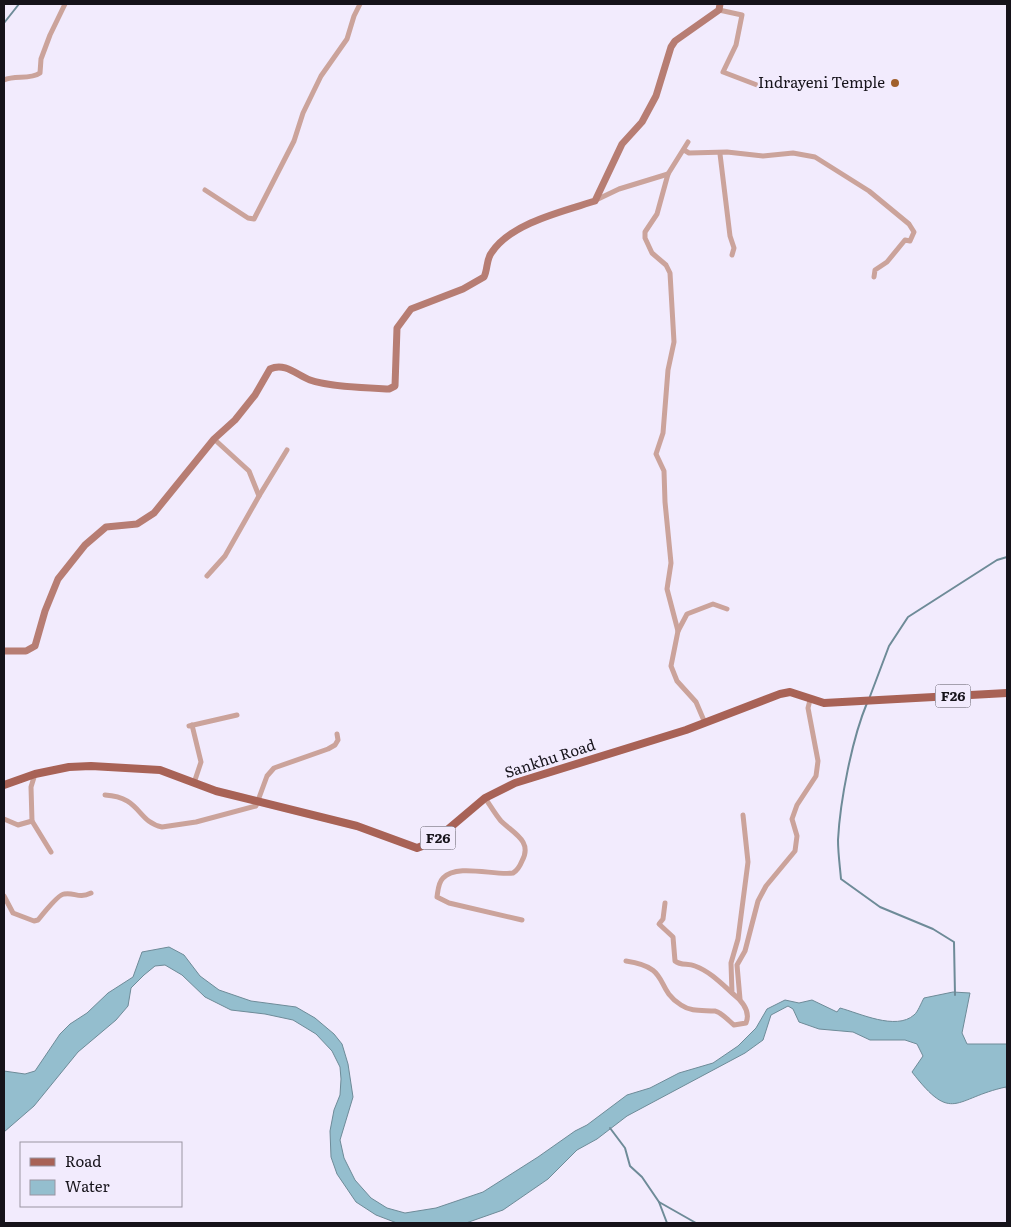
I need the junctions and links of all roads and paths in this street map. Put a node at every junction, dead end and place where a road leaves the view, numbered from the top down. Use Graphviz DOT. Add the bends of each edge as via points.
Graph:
graph roads {
  1 [pos="65,4"];
  2 [pos="360,4"];
  3 [pos="720,7"];
  4 [pos="4,80"];
  5 [pos="757,85"];
  6 [pos="688,142"];
  7 [pos="684,150"];
  8 [pos="720,154"];
  9 [pos="668,174"];
  10 [pos="205,190"];
  11 [pos="596,201"];
  12 [pos="732,255"];
  13 [pos="874,277"];
  14 [pos="214,439"];
  15 [pos="287,450"];
  16 [pos="259,496"];
  17 [pos="207,576"];
  18 [pos="727,609"];
  19 [pos="678,631"];
  20 [pos="4,651"];
  21 [pos="1007,693"];
  22 [pos="810,700"];
  23 [pos="237,714"];
  24 [pos="705,723"];
  25 [pos="337,734"];
  26 [pos="35,774"];
  27 [pos="194,783"];
  28 [pos="4,785"];
  29 [pos="105,795"];
  30 [pos="485,798"];
  31 [pos="259,801"];
  32 [pos="743,815"];
  33 [pos="4,819"];
  34 [pos="32,822"];
  35 [pos="52,852"];
  36 [pos="91,893"];
  37 [pos="4,896"];
  38 [pos="665,903"];
  39 [pos="522,920"];
  40 [pos="626,961"];
  41 [pos="732,992"];
  42 [pos="740,999"];
  1 -- 4 [label="street" via="41,59 40,73"];
  2 -- 10 [label="street" via="348,39 321,76 294,141 254,219"];
  3 -- 5 [label="street" via="742,15 736,45 723,72"];
  3 -- 11 [label="street" via="670,48 656,96 642,122 622,144"];
  6 -- 7 [label="street"];
  7 -- 8 [label="street"];
  7 -- 9 [label="street"];
  8 -- 12 [label="street" via="734,248"];
  8 -- 13 [label="street" via="763,156 793,153 815,157 869,191 914,232 910,241 905,240 887,262 874,270"];
  9 -- 11 [label="street" via="619,189"];
  9 -- 19 [label="street" via="657,214 645,232 645,238 652,253 670,273 674,342 668,370 663,432 656,454 664,471 671,563 667,589"];
  11 -- 14 [label="street" via="538,220 509,236 491,252 484,277 464,289 411,309 397,328 395,386 389,389 314,381 291,369 274,367 264,376 255,395 235,420"];
  14 -- 16 [label="street" via="249,472"];
  14 -- 20 [label="street" via="154,512 137,524 106,527 85,545 58,579 35,646 26,651"];
  15 -- 16 [label="street"];
  16 -- 17 [label="street" via="226,556"];
  18 -- 19 [label="street" via="713,604 688,614"];
  19 -- 24 [label="street" via="671,660 673,672 696,702"];
  21 -- 22 [label="main road, Sankhu Road / F26" via="856,702"];
  22 -- 24 [label="main road, Sankhu Road / F26" via="786,692"];
  22 -- 42 [label="street" via="808,708 818,761 816,776 792,818 797,836 795,852 766,886 758,901 750,935 737,964"];
  23 -- 27 [label="street" via="190,726 201,762"];
  24 -- 30 [label="main road, Sankhu Road / F26" via="528,778"];
  25 -- 31 [label="street" via="338,740 328,749 274,768 267,776"];
  26 -- 27 [label="main road, Sankhu Road / F26" via="82,766 153,769"];
  26 -- 28 [label="main road, Sankhu Road / F26"];
  26 -- 34 [label="street" via="31,787"];
  27 -- 31 [label="main road, Sankhu Road / F26"];
  29 -- 31 [label="street" via="129,800 152,824 162,827 240,811 256,806"];
  30 -- 31 [label="main road, Sankhu Road / F26" via="433,842 417,848 357,826"];
  30 -- 39 [label="street" via="500,820 522,837 525,856 513,873 459,871 444,876 436,897"];
  32 -- 41 [label="street" via="748,862 738,939 731,963"];
  33 -- 34 [label="street" via="18,825"];
  34 -- 35 [label="street"];
  36 -- 37 [label="street" via="81,897 58,896 34,922 13,913"];
  38 -- 41 [label="street" via="659,924 673,937 675,961 695,966"];
  40 -- 42 [label="street" via="652,968 681,1005 698,1011 715,1011 734,1025 748,1020"];
  41 -- 42 [label="street"];
}
